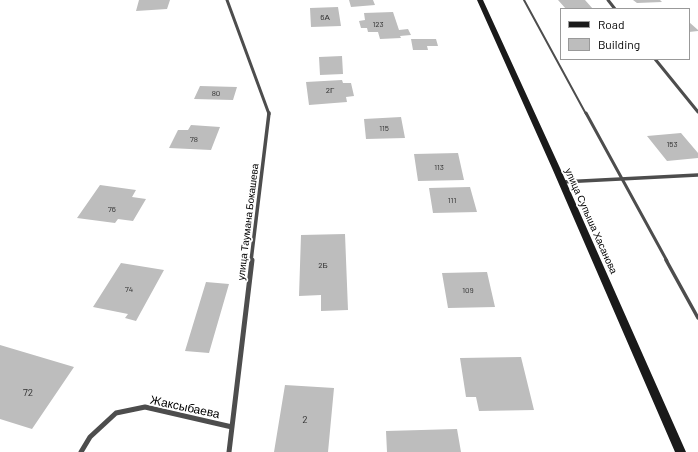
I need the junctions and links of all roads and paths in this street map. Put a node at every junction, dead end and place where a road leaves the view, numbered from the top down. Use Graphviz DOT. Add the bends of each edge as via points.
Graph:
graph roads {
  1 [pos="227,0"];
  2 [pos="480,0"];
  3 [pos="524,0"];
  4 [pos="608,0"];
  5 [pos="614,8"];
  6 [pos="656,60"];
  7 [pos="698,112"];
  8 [pos="698,175"];
  9 [pos="622,179"];
  10 [pos="562,182"];
  11 [pos="698,318"];
  12 [pos="232,427"];
  13 [pos="81,452"];
  14 [pos="229,452"];
  15 [pos="681,452"];
  1 -- 12 [label="street, улица Таумана Бокашева" via="269,112"];
  2 -- 10 [label="street, улица Супыша Хасанова"];
  3 -- 9 [label="lane"];
  4 -- 5 [label="street"];
  6 -- 7 [label="street"];
  8 -- 9 [label="street"];
  9 -- 10 [label="street"];
  9 -- 11 [label="lane"];
  10 -- 15 [label="street, улица Супыша Хасанова"];
  12 -- 13 [label="street, Жаксыбаева" via="145,407 116,413 90,437"];
  12 -- 14 [label="street, улица Таумана Бокашева"];
}
